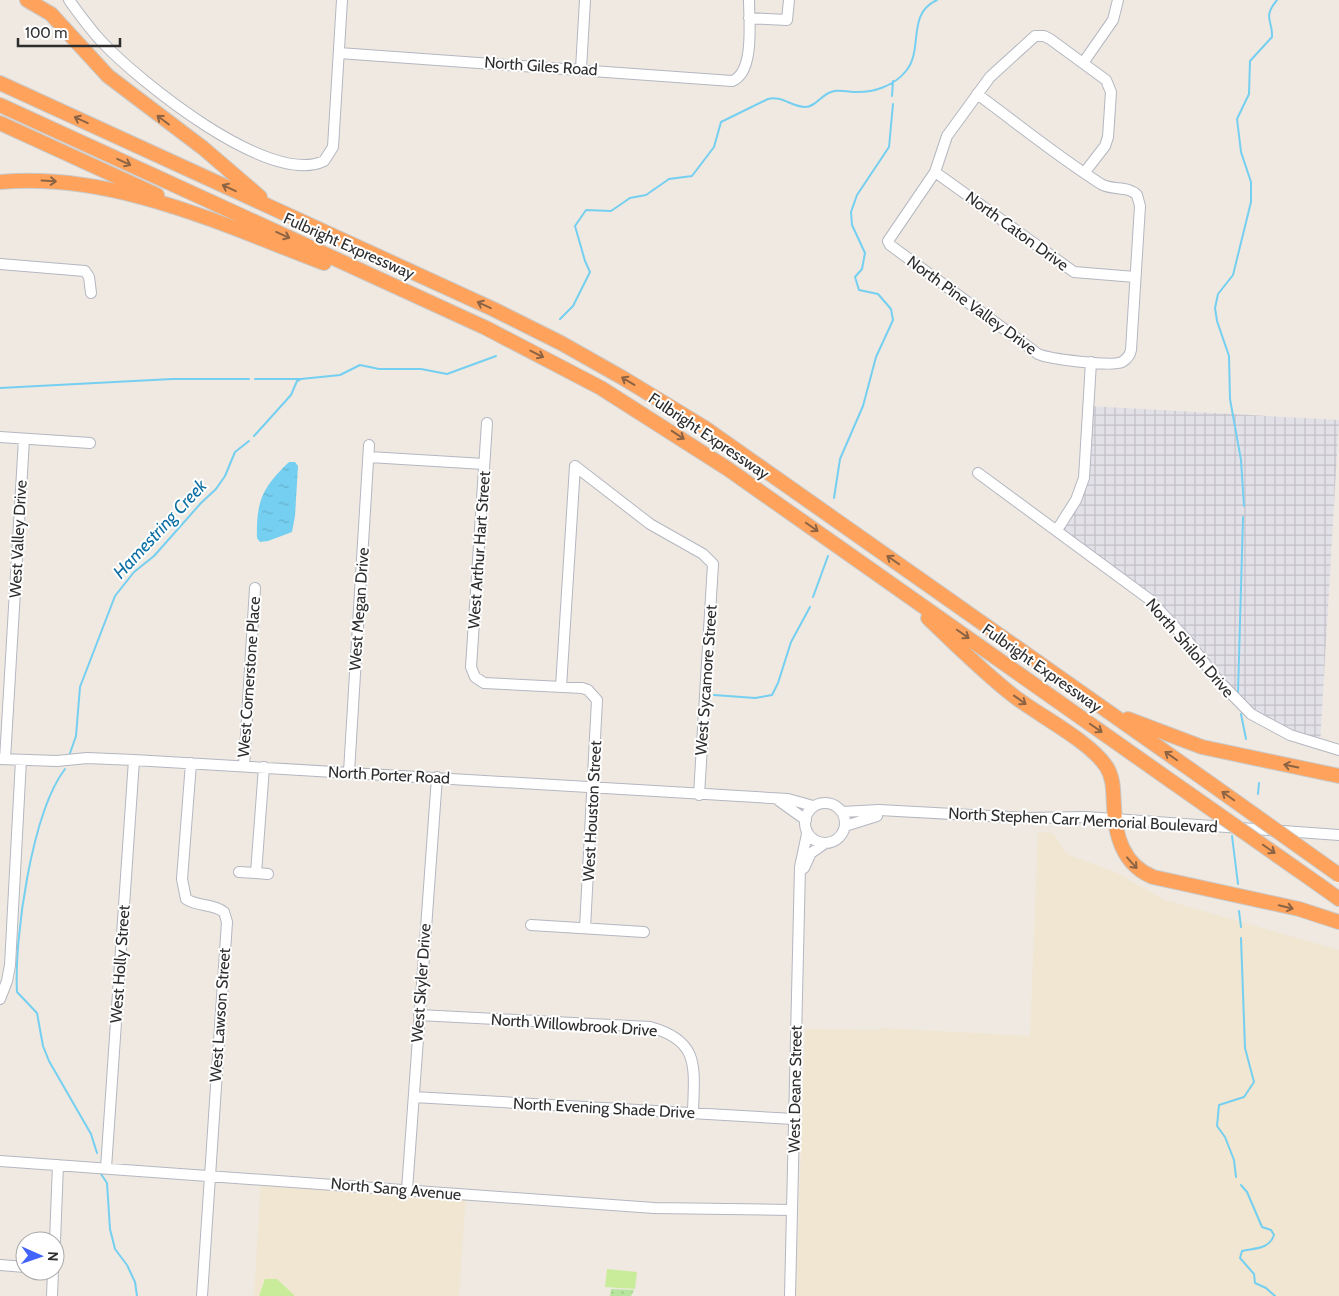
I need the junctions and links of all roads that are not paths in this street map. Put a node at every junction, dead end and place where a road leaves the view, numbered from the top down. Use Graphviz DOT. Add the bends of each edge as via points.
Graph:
graph roads {
  1 [pos="27,0"];
  2 [pos="69,0"];
  3 [pos="342,0"];
  4 [pos="585,0"];
  5 [pos="749,0"];
  6 [pos="789,0"];
  7 [pos="1118,0"];
  8 [pos="749,18"];
  9 [pos="339,52"];
  10 [pos="1083,63"];
  11 [pos="581,69"];
  12 [pos="0,83"];
  13 [pos="977,94"];
  14 [pos="0,105"];
  15 [pos="0,123"];
  16 [pos="935,172"];
  17 [pos="1085,172"];
  18 [pos="0,182"];
  19 [pos="273,208"];
  20 [pos="200,217"];
  21 [pos="0,264"];
  22 [pos="1135,277"];
  23 [pos="91,294"];
  24 [pos="430,302"];
  25 [pos="1091,362"];
  26 [pos="487,423"];
  27 [pos="0,437"];
  28 [pos="24,439"];
  29 [pos="90,443"];
  30 [pos="369,445"];
  31 [pos="369,456"];
  32 [pos="484,464"];
  33 [pos="978,473"];
  34 [pos="1057,530"];
  35 [pos="895,586"];
  36 [pos="254,588"];
  37 [pos="561,687"];
  38 [pos="1100,707"];
  39 [pos="1339,750"];
  40 [pos="3,759"];
  41 [pos="21,760"];
  42 [pos="134,760"];
  43 [pos="191,763"];
  44 [pos="244,766"];
  45 [pos="264,767"];
  46 [pos="349,772"];
  47 [pos="1339,776"];
  48 [pos="437,777"];
  49 [pos="594,788"];
  50 [pos="699,795"];
  51 [pos="777,800"];
  52 [pos="813,806"];
  53 [pos="886,811"];
  54 [pos="842,812"];
  55 [pos="1115,818"];
  56 [pos="806,820"];
  57 [pos="845,826"];
  58 [pos="807,834"];
  59 [pos="1339,835"];
  60 [pos="824,844"];
  61 [pos="239,872"];
  62 [pos="256,873"];
  63 [pos="268,874"];
  64 [pos="1339,875"];
  65 [pos="799,881"];
  66 [pos="1339,899"];
  67 [pos="1339,922"];
  68 [pos="531,925"];
  69 [pos="585,928"];
  70 [pos="644,932"];
  71 [pos="0,999"];
  72 [pos="419,1015"];
  73 [pos="414,1097"];
  74 [pos="693,1113"];
  75 [pos="794,1119"];
  76 [pos="0,1161"];
  77 [pos="58,1165"];
  78 [pos="106,1168"];
  79 [pos="209,1175"];
  80 [pos="407,1190"];
  81 [pos="792,1210"];
  82 [pos="55,1231"];
  83 [pos="0,1265"];
  84 [pos="15,1266"];
  85 [pos="53,1281"];
  86 [pos="52,1296"];
  87 [pos="202,1296"];
  88 [pos="790,1296"];
  19 -- 1 [label="highway, one-way" via="203,148 108,76 50,14"];
  2 -- 9 [label="street" via="101,41 172,104 264,157 296,166 311,166 329,156 335,137"];
  3 -- 9 [label="street"];
  4 -- 11 [label="street"];
  5 -- 8 [label="street"];
  6 -- 8 [label="street" via="788,20"];
  7 -- 10 [label="street" via="1113,20"];
  8 -- 11 [label="street, North Giles Road" via="748,60 741,76 728,81"];
  9 -- 11 [label="street, North Giles Road"];
  10 -- 13 [label="street" via="1040,35 1032,38 990,76"];
  10 -- 17 [label="street" via="1106,80 1111,92 1107,142"];
  19 -- 12 [label="highway, Fulbright Expressway, one-way"];
  13 -- 16 [label="street" via="947,136"];
  13 -- 17 [label="street"];
  14 -- 24 [label="highway, Fulbright Expressway, one-way"];
  15 -- 20 [label="highway"];
  16 -- 22 [label="street, North Caton Drive" via="1074,272"];
  16 -- 25 [label="street, North Pine Valley Drive" via="888,241 890,245 1038,354 1051,359"];
  17 -- 22 [label="street" via="1103,185 1127,189 1137,195 1140,206"];
  18 -- 20 [label="highway, one-way" via="51,180 93,186"];
  38 -- 19 [label="highway, Fulbright Expressway, one-way" via="745,456 640,388 493,309"];
  20 -- 24 [label="highway"];
  21 -- 23 [label="street" via="85,270"];
  22 -- 25 [label="street, North Pine Valley Drive" via="1130,356 1116,364"];
  24 -- 35 [label="highway, Fulbright Expressway, one-way" via="554,362 648,416"];
  25 -- 34 [label="street" via="1084,478 1076,500"];
  26 -- 32 [label="street, West Arthur Hart Street"];
  27 -- 28 [label="street"];
  28 -- 29 [label="street"];
  28 -- 40 [label="street, West Valley Drive"];
  30 -- 31 [label="street, West Megan Drive"];
  31 -- 32 [label="street"];
  31 -- 46 [label="street, West Megan Drive"];
  32 -- 37 [label="street, West Arthur Hart Street" via="471,667 475,677 484,683"];
  33 -- 34 [label="street, North Shiloh Drive"];
  34 -- 39 [label="street, North Shiloh Drive" via="1149,599 1251,714 1290,735"];
  35 -- 55 [label="highway, one-way" via="982,670 1098,756 1112,778"];
  35 -- 66 [label="highway, Fulbright Expressway, one-way, bridge"];
  36 -- 44 [label="street, West Cornerstone Place"];
  37 -- 49 [label="street, West Houston Street" via="582,688 593,694 598,706"];
  37 -- 50 [label="street, West Sycamore Street" via="575,466 650,524 703,554 713,564"];
  47 -- 38 [label="highway, one-way" via="1202,747"];
  64 -- 38 [label="highway, Fulbright Expressway, one-way, bridge"];
  40 -- 41 [label="street, North Porter Road"];
  41 -- 42 [label="street, North Porter Road"];
  41 -- 71 [label="street" via="10,966"];
  42 -- 43 [label="street, North Porter Road"];
  42 -- 78 [label="street, West Holly Street"];
  43 -- 44 [label="street, North Porter Road"];
  43 -- 79 [label="street, West Lawson Street" via="183,889 186,899 194,904 217,906 224,912 227,922"];
  44 -- 45 [label="street, North Porter Road"];
  45 -- 46 [label="street, North Porter Road"];
  45 -- 62 [label="street"];
  46 -- 48 [label="street, North Porter Road"];
  48 -- 49 [label="street, North Porter Road"];
  48 -- 72 [label="street, West Skyler Drive"];
  49 -- 50 [label="street, North Porter Road"];
  49 -- 69 [label="street, West Houston Street"];
  50 -- 51 [label="street, North Porter Road"];
  51 -- 52 [label="street, North Porter Road" via="788,799"];
  51 -- 56 [label="street"];
  52 -- 54 [label="street" via="831,804"];
  52 -- 56 [label="street"];
  53 -- 54 [label="street, North Stephen Carr Memorial Boulevard"];
  53 -- 55 [label="street, North Stephen Carr Memorial Boulevard" via="1026,818"];
  53 -- 57 [label="street, North Stephen Carr Memorial Boulevard"];
  54 -- 57 [label="street"];
  55 -- 59 [label="street, North Stephen Carr Memorial Boulevard"];
  55 -- 67 [label="highway, one-way" via="1124,853 1131,864 1144,874 1299,909"];
  56 -- 58 [label="street"];
  57 -- 60 [label="street" via="836,841"];
  58 -- 60 [label="street"];
  58 -- 65 [label="street, West Deane Street"];
  60 -- 65 [label="street, West Deane Street" via="811,853"];
  61 -- 62 [label="street"];
  62 -- 63 [label="street"];
  65 -- 75 [label="street, West Deane Street"];
  68 -- 69 [label="street"];
  69 -- 70 [label="street"];
  72 -- 73 [label="street, West Skyler Drive"];
  72 -- 74 [label="street, North Willowbrook Drive" via="650,1027 670,1033 686,1047 694,1068"];
  73 -- 74 [label="street, North Evening Shade Drive"];
  73 -- 80 [label="street, West Skyler Drive"];
  74 -- 75 [label="street, North Evening Shade Drive"];
  75 -- 81 [label="street, West Deane Street"];
  76 -- 77 [label="street, North Sang Avenue"];
  77 -- 78 [label="street, North Sang Avenue"];
  77 -- 82 [label="street"];
  78 -- 79 [label="street, North Sang Avenue"];
  79 -- 80 [label="street, North Sang Avenue"];
  79 -- 87 [label="street, West Lawson Street"];
  80 -- 81 [label="street, North Sang Avenue" via="662,1209"];
  81 -- 88 [label="street, West Deane Street"];
  83 -- 84 [label="street"];
  85 -- 86 [label="street"];
}
